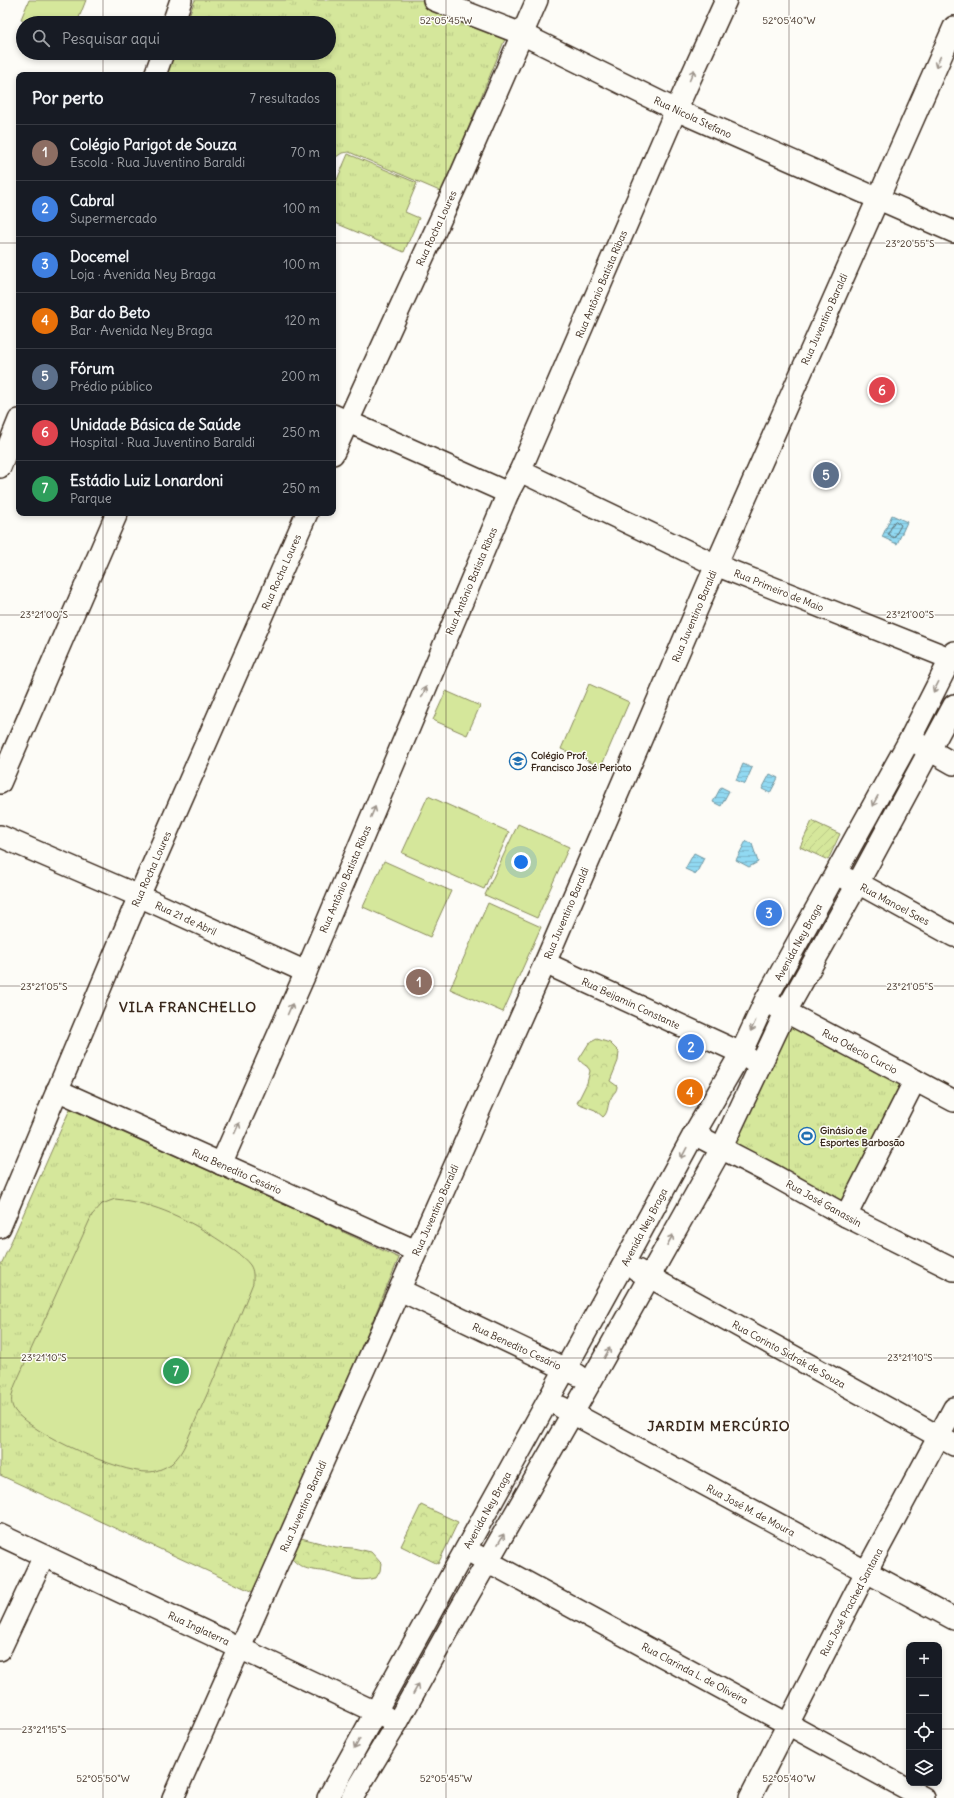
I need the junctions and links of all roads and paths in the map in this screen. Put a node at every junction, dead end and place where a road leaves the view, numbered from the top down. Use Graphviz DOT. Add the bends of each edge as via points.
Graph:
graph roads {
  1 [pos="181,0"];
  2 [pos="434,0"];
  3 [pos="537,0"];
  4 [pos="726,0"];
  5 [pos="175,16"];
  6 [pos="954,27"];
  7 [pos="522,34"];
  8 [pos="160,60"];
  9 [pos="156,72"];
  10 [pos="676,110"];
  11 [pos="877,199"];
  12 [pos="954,232"];
  13 [pos="340,418"];
  14 [pos="16,427"];
  15 [pos="336,439"];
  16 [pos="1,461"];
  17 [pos="520,471"];
  18 [pos="508,493"];
  19 [pos="116,516"];
  20 [pos="306,516"];
  21 [pos="716,565"];
  22 [pos="953,657"];
  23 [pos="954,705"];
  24 [pos="910,739"];
  25 [pos="929,750"];
  26 [pos="954,764"];
  27 [pos="0,783"];
  28 [pos="0,836"];
  29 [pos="834,874"];
  30 [pos="858,883"];
  31 [pos="139,896"];
  32 [pos="954,936"];
  33 [pos="545,963"];
  34 [pos="306,972"];
  35 [pos="765,1001"];
  36 [pos="786,1011"];
  37 [pos="741,1053"];
  38 [pos="760,1066"];
  39 [pos="915,1080"];
  40 [pos="57,1090"];
  41 [pos="954,1101"];
  42 [pos="694,1134"];
  43 [pos="721,1149"];
  44 [pos="221,1164"];
  45 [pos="846,1216"];
  46 [pos="0,1227"];
  47 [pos="416,1251"];
  48 [pos="624,1264"];
  49 [pos="954,1270"];
  50 [pos="650,1277"];
  51 [pos="400,1290"];
  52 [pos="565,1369"];
  53 [pos="591,1381"];
  54 [pos="548,1400"];
  55 [pos="954,1408"];
  56 [pos="572,1414"];
  57 [pos="946,1441"];
  58 [pos="0,1535"];
  59 [pos="465,1549"];
  60 [pos="44,1556"];
  61 [pos="488,1561"];
  62 [pos="866,1572"];
  63 [pos="954,1619"];
  64 [pos="240,1648"];
  65 [pos="0,1650"];
  66 [pos="375,1710"];
  67 [pos="397,1723"];
  68 [pos="788,1723"];
  69 [pos="173,1798"];
  70 [pos="328,1798"];
  71 [pos="352,1798"];
  72 [pos="750,1798"];
  73 [pos="924,1798"];
  1 -- 5 [label="street"];
  2 -- 7 [label="street, Rua Nicola Stefano"];
  3 -- 7 [label="street, Rua Rocha Loures"];
  10 -- 4 [label="street, Rua Antônio Batista Ribas, one-way"];
  6 -- 11 [label="street, Rua Juventino Baraldi, one-way"];
  7 -- 10 [label="street, Rua Nicola Stefano"];
  7 -- 13 [label="street, Rua Rocha Loures" via="458,181"];
  8 -- 9 [label="street"];
  10 -- 11 [label="street, Rua Nicola Stefano"];
  10 -- 17 [label="street, Rua Antônio Batista Ribas"];
  11 -- 12 [label="street, Rua Nicola Stefano"];
  11 -- 21 [label="street, Rua Juventino Baraldi"];
  13 -- 15 [label="street, Rua Rocha Loures"];
  13 -- 18 [label="street"];
  14 -- 16 [label="street"];
  17 -- 18 [label="street, Rua Antônio Batista Ribas"];
  17 -- 21 [label="street, Rua Primeiro de Maio"];
  34 -- 18 [label="street, Rua Antônio Batista Ribas, one-way"];
  19 -- 27 [label="street"];
  20 -- 31 [label="street, Rua Rocha Loures"];
  21 -- 22 [label="street, Rua Primeiro de Maio"];
  21 -- 33 [label="street, Rua Juventino Baraldi"];
  22 -- 24 [label="street, Avenida Ney Braga, one-way"];
  23 -- 25 [label="street"];
  24 -- 25 [label="street"];
  24 -- 29 [label="street, Avenida Ney Braga, one-way"];
  25 -- 26 [label="street"];
  25 -- 30 [label="street"];
  28 -- 31 [label="street, Rua 21 de Abril"];
  29 -- 30 [label="street, Rua Manoel Saes"];
  29 -- 35 [label="street, Avenida Ney Braga"];
  30 -- 32 [label="street, Rua Manoel Saes"];
  30 -- 36 [label="street"];
  31 -- 34 [label="street, Rua 21 de Abril"];
  31 -- 40 [label="street, Rua Rocha Loures"];
  33 -- 37 [label="street, Rua Beijamin Constante"];
  33 -- 47 [label="street, Rua Juventino Baraldi"];
  44 -- 34 [label="street, Rua Antônio Batista Ribas, one-way"];
  35 -- 36 [label="street, Rua Odecio Curcio"];
  35 -- 37 [label="street, Avenida Ney Braga, one-way"];
  36 -- 38 [label="street"];
  36 -- 39 [label="street, Rua Odecio Curcio"];
  37 -- 38 [label="street, Rua Beijamin Constante"];
  37 -- 42 [label="street, Avenida Ney Braga"];
  38 -- 43 [label="street"];
  39 -- 41 [label="street, Rua Odecio Curcio"];
  39 -- 45 [label="street"];
  40 -- 44 [label="street, Rua Benedito Cesário"];
  40 -- 46 [label="street, Rua Rocha Loures"];
  42 -- 43 [label="street, Rua José Ganassin"];
  42 -- 48 [label="street, Avenida Ney Braga, one-way"];
  43 -- 45 [label="street, Rua José Ganassin"];
  50 -- 43 [label="street, one-way"];
  44 -- 47 [label="street, Rua Benedito Cesário"];
  45 -- 49 [label="street, Rua José Ganassin"];
  47 -- 51 [label="street, Rua Juventino Baraldi"];
  48 -- 50 [label="street, Rua Corinto Sidrak de Souza"];
  48 -- 52 [label="street, Avenida Ney Braga"];
  53 -- 50 [label="street, one-way"];
  50 -- 57 [label="street, Rua Corinto Sidrak de Souza"];
  51 -- 52 [label="street, Rua Benedito Cesário"];
  51 -- 64 [label="street, Rua Juventino Baraldi"];
  52 -- 53 [label="street, Rua Benedito Cesário"];
  52 -- 54 [label="street, Avenida Ney Braga"];
  53 -- 56 [label="street"];
  54 -- 56 [label="street, Rua José M. de Moura"];
  54 -- 59 [label="street, Avenida Ney Braga"];
  55 -- 57 [label="street, Rua José Prached Santana"];
  61 -- 56 [label="street, one-way"];
  56 -- 62 [label="street, Rua José M. de Moura"];
  57 -- 62 [label="street, Rua José Prached Santana"];
  58 -- 60 [label="street, Rua Inglaterra"];
  59 -- 61 [label="street, Rua Clarinda L. de Oliveira"];
  59 -- 66 [label="street, Avenida Ney Braga"];
  60 -- 64 [label="street, Rua Inglaterra"];
  60 -- 65 [label="street"];
  67 -- 61 [label="street, one-way"];
  61 -- 68 [label="street, Rua Clarinda L. de Oliveira"];
  62 -- 63 [label="street, Rua José M. de Moura"];
  62 -- 68 [label="street, Rua José Prached Santana"];
  64 -- 66 [label="street, Rua Inglaterra"];
  64 -- 69 [label="street, Rua Juventino Baraldi"];
  66 -- 67 [label="street, Rua Inglaterra"];
  66 -- 70 [label="street, Avenida Ney Braga, one-way"];
  67 -- 71 [label="street"];
  68 -- 72 [label="street, Rua José Prached Santana"];
  68 -- 73 [label="street, Rua Clarinda L. de Oliveira"];
}
